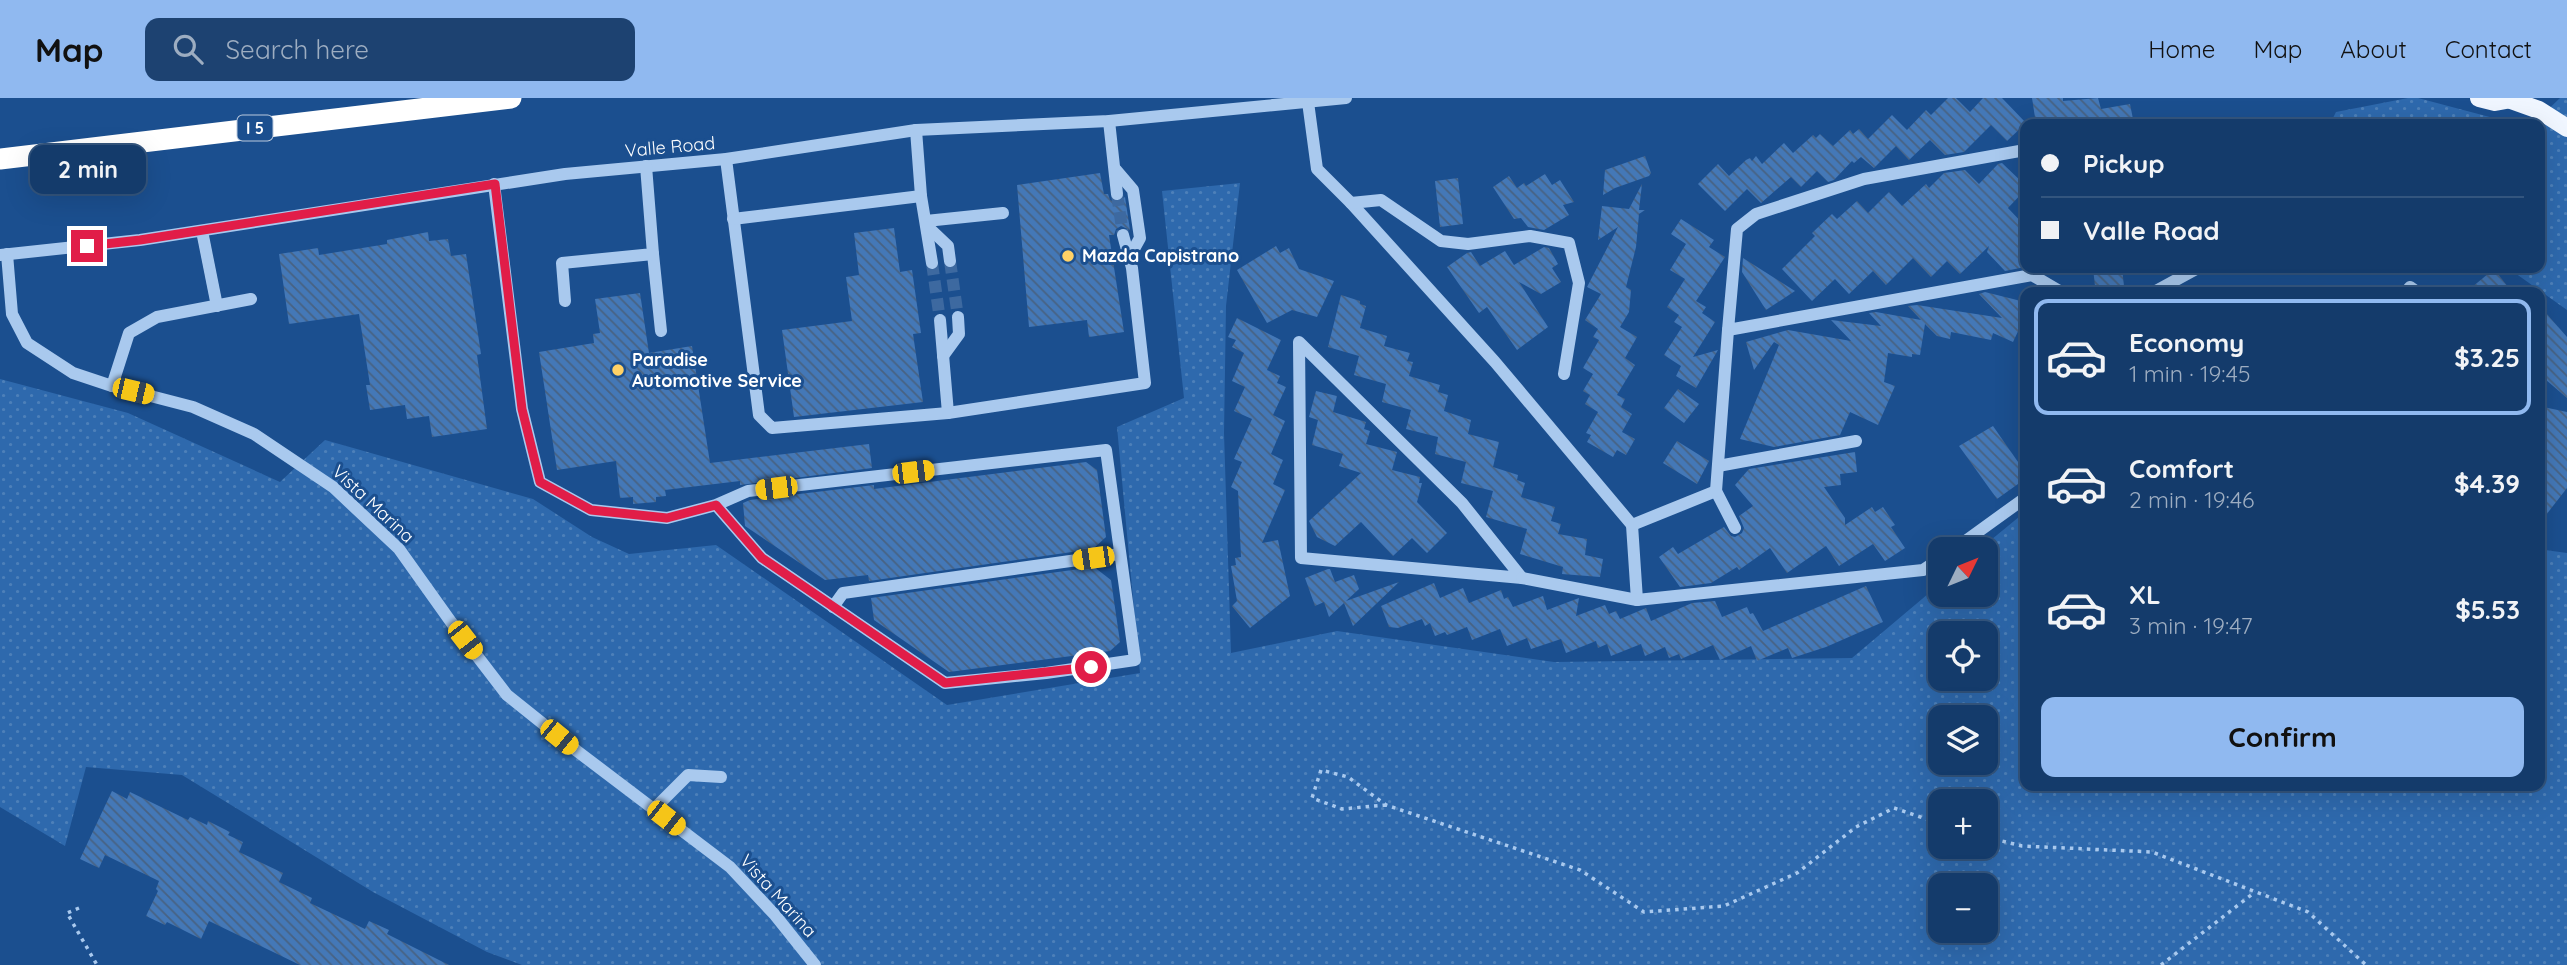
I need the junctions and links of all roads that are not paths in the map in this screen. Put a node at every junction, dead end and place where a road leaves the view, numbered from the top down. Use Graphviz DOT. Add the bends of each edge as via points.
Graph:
graph roads {
  1 [pos="511,98"];
  2 [pos="1346,98"];
  3 [pos="2479,98"];
  4 [pos="2514,99"];
  5 [pos="1308,102"];
  6 [pos="1109,121"];
  7 [pos="2567,128"];
  8 [pos="916,130"];
  9 [pos="2020,151"];
  10 [pos="0,159"];
  11 [pos="726,159"];
  12 [pos="646,166"];
  13 [pos="1116,170"];
  14 [pos="495,184"];
  15 [pos="1117,194"];
  16 [pos="921,196"];
  17 [pos="1351,203"];
  18 [pos="1003,213"];
  19 [pos="733,219"];
  20 [pos="927,224"];
  21 [pos="202,231"];
  22 [pos="1123,235"];
  23 [pos="4,254"];
  24 [pos="653,254"];
  25 [pos="1129,258"];
  26 [pos="950,261"];
  27 [pos="932,263"];
  28 [pos="2189,273"];
  29 [pos="2052,287"];
  30 [pos="2163,287"];
  31 [pos="251,299"];
  32 [pos="565,301"];
  33 [pos="217,306"];
  34 [pos="958,317"];
  35 [pos="940,320"];
  36 [pos="1728,330"];
  37 [pos="661,331"];
  38 [pos="943,356"];
  39 [pos="1564,374"];
  40 [pos="112,386"];
  41 [pos="948,413"];
  42 [pos="1856,441"];
  43 [pos="1718,466"];
  44 [pos="1716,491"];
  45 [pos="2020,502"];
  46 [pos="716,505"];
  47 [pos="1632,525"];
  48 [pos="1735,528"];
  49 [pos="1971,537"];
  50 [pos="1120,554"];
  51 [pos="1928,567"];
  52 [pos="1522,578"];
  53 [pos="1637,600"];
  54 [pos="833,607"];
  55 [pos="721,776"];
  56 [pos="654,809"];
  57 [pos="815,965"];
  1 -- 10 [label="highway, I 5"];
  2 -- 5 [label="street, Valle Road"];
  3 -- 4 [label="main road" via="2495,102"];
  4 -- 7 [label="main road"];
  5 -- 6 [label="street, Valle Road"];
  5 -- 17 [label="street" via="1317,169"];
  6 -- 8 [label="street, Valle Road"];
  6 -- 13 [label="street"];
  8 -- 11 [label="street, Valle Road"];
  8 -- 16 [label="street"];
  9 -- 36 [label="street" via="1864,179 1756,215 1737,229"];
  11 -- 12 [label="street, Valle Road"];
  11 -- 19 [label="street"];
  12 -- 14 [label="street, Valle Road"];
  12 -- 24 [label="street"];
  13 -- 15 [label="street"];
  13 -- 25 [label="street" via="1133,190 1140,238"];
  14 -- 21 [label="street, Valle Road"];
  14 -- 46 [label="street" via="522,409 540,482 591,510 667,518"];
  16 -- 19 [label="street"];
  16 -- 20 [label="street"];
  17 -- 39 [label="street" via="1381,200 1441,241 1468,244 1530,236 1569,243 1579,283"];
  17 -- 47 [label="street" via="1495,362"];
  18 -- 20 [label="street"];
  19 -- 41 [label="street" via="759,415 772,428"];
  20 -- 26 [label="street" via="948,246"];
  20 -- 27 [label="street"];
  21 -- 23 [label="street, Valle Road"];
  21 -- 33 [label="street"];
  22 -- 25 [label="street"];
  23 -- 40 [label="street, Vista Marina" via="12,314 27,343 74,373"];
  24 -- 32 [label="street" via="562,263"];
  24 -- 37 [label="street"];
  25 -- 41 [label="street" via="1145,383"];
  28 -- 30 [label="street"];
  29 -- 36 [label="street" via="2032,275"];
  31 -- 33 [label="street"];
  33 -- 40 [label="street" via="157,317 129,333"];
  34 -- 38 [label="street" via="959,334"];
  35 -- 38 [label="street"];
  36 -- 43 [label="street"];
  38 -- 41 [label="street"];
  40 -- 56 [label="street, Vista Marina" via="193,407 254,434 333,487 399,548 507,695"];
  42 -- 43 [label="street"];
  43 -- 44 [label="street"];
  44 -- 47 [label="street"];
  44 -- 48 [label="street"];
  45 -- 49 [label="street"];
  46 -- 50 [label="street" via="748,491 1106,450"];
  46 -- 54 [label="street" via="762,558"];
  47 -- 53 [label="street"];
  50 -- 54 [label="street" via="843,593"];
  50 -- 54 [label="street" via="1135,660 945,683"];
  51 -- 53 [label="street"];
  52 -- 52 [label="street" via="1301,558 1299,342 1462,503"];
  52 -- 53 [label="street"];
  55 -- 56 [label="street" via="688,775"];
  56 -- 57 [label="street, Vista Marina" via="730,867"];
}
